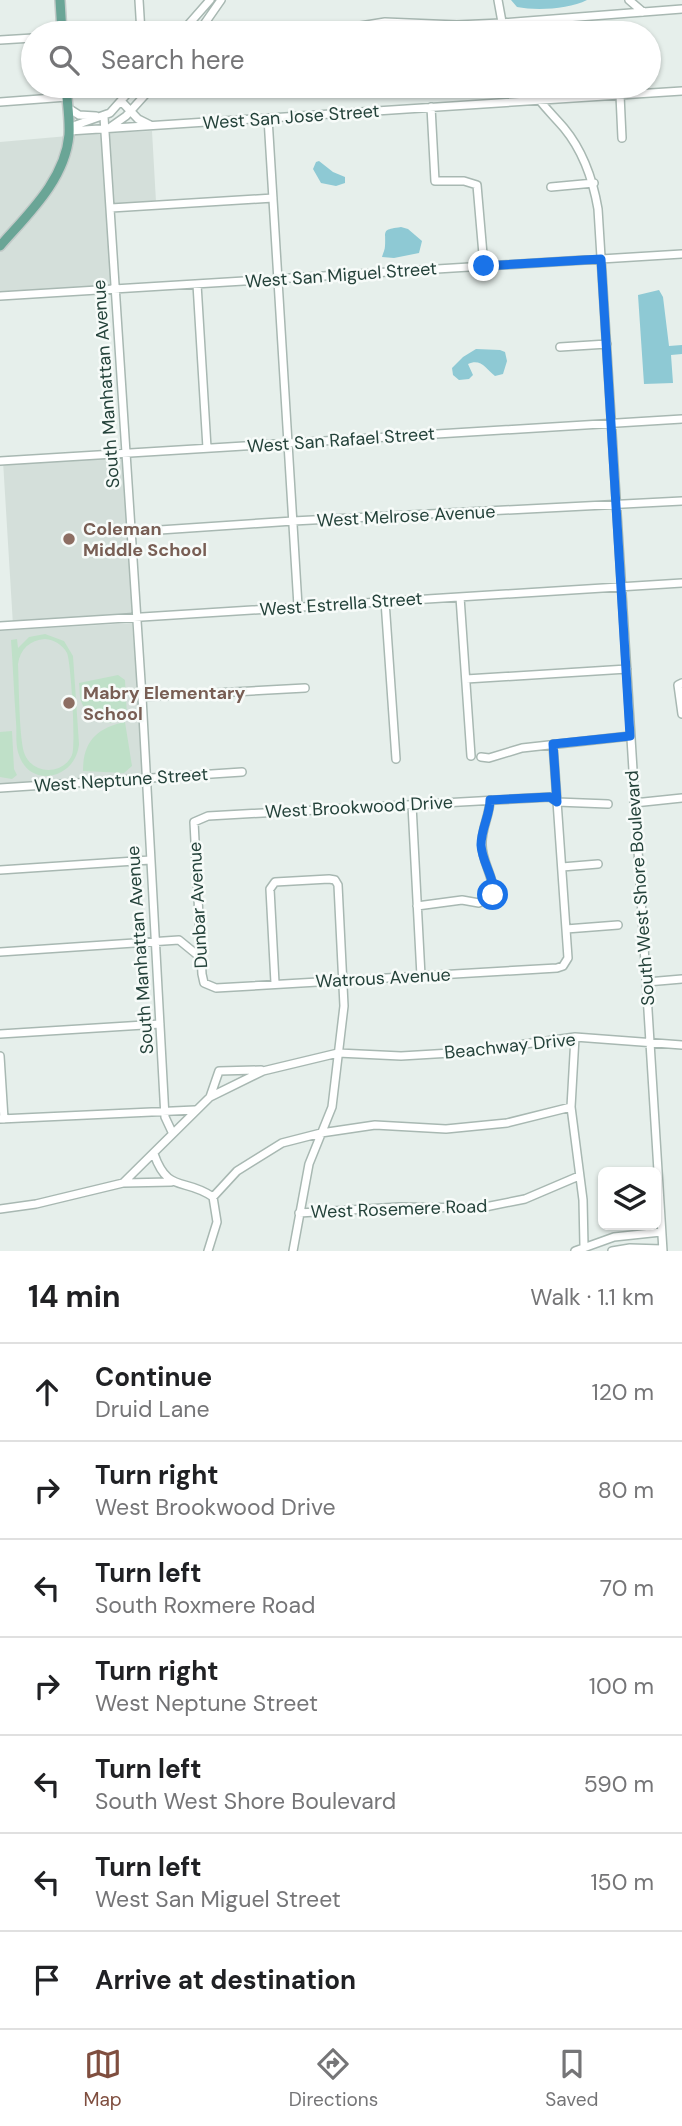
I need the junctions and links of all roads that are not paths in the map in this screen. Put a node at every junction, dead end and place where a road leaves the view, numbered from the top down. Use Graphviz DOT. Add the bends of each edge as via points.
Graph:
graph roads {
  1 [pos="60,0"];
  2 [pos="139,0"];
  3 [pos="210,0"];
  4 [pos="221,0"];
  5 [pos="498,0"];
  6 [pos="629,0"];
  7 [pos="682,9"];
  8 [pos="643,12"];
  9 [pos="61,21"];
  10 [pos="140,21"];
  11 [pos="192,21"];
  12 [pos="206,21"];
  13 [pos="501,21"];
  14 [pos="527,21"];
  15 [pos="21,39"];
  16 [pos="0,40"];
  17 [pos="682,91"];
  18 [pos="661,92"];
  19 [pos="67,98"];
  20 [pos="124,98"];
  21 [pos="142,98"];
  22 [pos="536,98"];
  23 [pos="579,98"];
  24 [pos="620,98"];
  25 [pos="121,101"];
  26 [pos="538,101"];
  27 [pos="0,102"];
  28 [pos="67,102"];
  29 [pos="431,107"];
  30 [pos="131,111"];
  31 [pos="103,117"];
  32 [pos="268,118"];
  33 [pos="151,126"];
  34 [pos="107,128"];
  35 [pos="69,131"];
  36 [pos="622,138"];
  37 [pos="594,183"];
  38 [pos="551,187"];
  39 [pos="273,198"];
  40 [pos="111,208"];
  41 [pos="0,246"];
  42 [pos="682,254"];
  43 [pos="601,259"];
  44 [pos="484,266"];
  45 [pos="278,279"];
  46 [pos="197,284"];
  47 [pos="116,289"];
  48 [pos="0,296"];
  49 [pos="607,344"];
  50 [pos="560,347"];
  51 [pos="682,419"];
  52 [pos="612,423"];
  53 [pos="288,443"];
  54 [pos="207,448"];
  55 [pos="126,453"];
  56 [pos="0,461"];
  57 [pos="682,501"];
  58 [pos="617,505"];
  59 [pos="293,521"];
  60 [pos="130,532"];
  61 [pos="682,583"];
  62 [pos="622,587"];
  63 [pos="460,597"];
  64 [pos="385,601"];
  65 [pos="298,606"];
  66 [pos="135,618"];
  67 [pos="0,626"];
  68 [pos="627,669"];
  69 [pos="466,679"];
  70 [pos="682,683"];
  71 [pos="305,688"];
  72 [pos="142,697"];
  73 [pos="682,715"];
  74 [pos="630,736"];
  75 [pos="553,744"];
  76 [pos="471,756"];
  77 [pos="481,757"];
  78 [pos="396,759"];
  79 [pos="242,772"];
  80 [pos="146,778"];
  81 [pos="0,788"];
  82 [pos="682,798"];
  83 [pos="490,800"];
  84 [pos="557,802"];
  85 [pos="635,803"];
  86 [pos="412,804"];
  87 [pos="608,804"];
  88 [pos="194,822"];
  89 [pos="150,860"];
  90 [pos="598,864"];
  91 [pos="562,867"];
  92 [pos="0,870"];
  93 [pos="417,906"];
  94 [pos="618,925"];
  95 [pos="566,929"];
  96 [pos="200,939"];
  97 [pos="179,940"];
  98 [pos="155,942"];
  99 [pos="0,952"];
  100 [pos="201,958"];
  101 [pos="421,976"];
  102 [pos="682,979"];
  103 [pos="344,981"];
  104 [pos="646,982"];
  105 [pos="275,983"];
  106 [pos="208,986"];
  107 [pos="160,1024"];
  108 [pos="0,1034"];
  109 [pos="575,1037"];
  110 [pos="650,1041"];
  111 [pos="682,1045"];
  112 [pos="338,1053"];
  113 [pos="0,1056"];
  114 [pos="263,1070"];
  115 [pos="210,1097"];
  116 [pos="571,1107"];
  117 [pos="195,1110"];
  118 [pos="165,1111"];
  119 [pos="2,1119"];
  120 [pos="172,1132"];
  121 [pos="321,1133"];
  122 [pos="154,1154"];
  123 [pos="579,1176"];
  124 [pos="173,1182"];
  125 [pos="123,1183"];
  126 [pos="213,1197"];
  127 [pos="0,1209"];
  128 [pos="299,1213"];
  129 [pos="662,1232"];
  130 [pos="584,1246"];
  131 [pos="662,1250"];
  132 [pos="208,1251"];
  133 [pos="293,1251"];
  134 [pos="575,1251"];
  135 [pos="612,1251"];
  1 -- 9 [label="main road"];
  2 -- 10 [label="street"];
  3 -- 11 [label="street"];
  4 -- 12 [label="street"];
  5 -- 13 [label="street"];
  6 -- 8 [label="street"];
  7 -- 8 [label="street"];
  8 -- 14 [label="street"];
  15 -- 16 [label="street"];
  17 -- 18 [label="street, West San Jose Street"];
  19 -- 28 [label="main road"];
  20 -- 25 [label="street"];
  21 -- 30 [label="street"];
  22 -- 26 [label="street, South West Shore Boulevard"];
  23 -- 26 [label="street, West San Jose Street"];
  24 -- 36 [label="street"];
  25 -- 30 [label="street"];
  25 -- 31 [label="street"];
  26 -- 29 [label="street, West San Jose Street"];
  26 -- 37 [label="street, South West Shore Boulevard" via="565,129"];
  27 -- 28 [label="street"];
  28 -- 31 [label="street" via="79,115"];
  28 -- 35 [label="main road"];
  29 -- 32 [label="street, West San Jose Street"];
  29 -- 44 [label="street" via="435,181 477,185"];
  30 -- 33 [label="street"];
  30 -- 34 [label="street"];
  31 -- 34 [label="street, South Manhattan Avenue"];
  31 -- 35 [label="street"];
  32 -- 33 [label="street, West San Jose Street"];
  32 -- 39 [label="street"];
  33 -- 34 [label="street, West San Jose Street"];
  34 -- 35 [label="street, West San Jose Street"];
  34 -- 40 [label="street, South Manhattan Avenue"];
  35 -- 41 [label="main road" via="50,186"];
  37 -- 38 [label="street"];
  37 -- 43 [label="street, South West Shore Boulevard"];
  39 -- 40 [label="street"];
  39 -- 45 [label="street"];
  40 -- 47 [label="street, South Manhattan Avenue"];
  42 -- 43 [label="street, West San Miguel Street"];
  43 -- 44 [label="street, West San Miguel Street"];
  43 -- 49 [label="street, South West Shore Boulevard"];
  44 -- 45 [label="street, West San Miguel Street"];
  45 -- 46 [label="street, West San Miguel Street"];
  45 -- 53 [label="street"];
  46 -- 47 [label="street, West San Miguel Street"];
  46 -- 54 [label="street"];
  47 -- 48 [label="street, West San Miguel Street"];
  47 -- 55 [label="street, South Manhattan Avenue"];
  49 -- 50 [label="street"];
  49 -- 52 [label="street, South West Shore Boulevard"];
  51 -- 52 [label="street, West San Rafael Street"];
  52 -- 53 [label="street, West San Rafael Street"];
  52 -- 58 [label="street, South West Shore Boulevard"];
  53 -- 54 [label="street, West San Rafael Street"];
  53 -- 59 [label="street"];
  54 -- 55 [label="street, West San Rafael Street"];
  55 -- 56 [label="street, West San Rafael Street"];
  55 -- 60 [label="street, South Manhattan Avenue"];
  57 -- 58 [label="street, West Melrose Avenue"];
  58 -- 59 [label="street, West Melrose Avenue"];
  58 -- 62 [label="street, South West Shore Boulevard"];
  59 -- 60 [label="street, West Melrose Avenue"];
  59 -- 65 [label="street"];
  60 -- 66 [label="street, South Manhattan Avenue"];
  61 -- 62 [label="street, West Estrella Street"];
  62 -- 63 [label="street, West Estrella Street"];
  62 -- 68 [label="street, South West Shore Boulevard"];
  63 -- 64 [label="street, West Estrella Street"];
  63 -- 69 [label="street"];
  64 -- 65 [label="street, West Estrella Street"];
  64 -- 78 [label="street"];
  65 -- 66 [label="street, West Estrella Street"];
  66 -- 67 [label="street, West Estrella Street"];
  66 -- 72 [label="street, South Manhattan Avenue"];
  68 -- 69 [label="street"];
  68 -- 74 [label="street, South West Shore Boulevard"];
  69 -- 76 [label="street"];
  70 -- 73 [label="street" via="678,685"];
  71 -- 72 [label="street"];
  72 -- 80 [label="street, South Manhattan Avenue"];
  74 -- 75 [label="street"];
  74 -- 85 [label="street, South West Shore Boulevard"];
  75 -- 77 [label="street"];
  75 -- 84 [label="street"];
  79 -- 80 [label="street, West Neptune Street"];
  80 -- 81 [label="street, West Neptune Street"];
  80 -- 89 [label="street, South Manhattan Avenue"];
  82 -- 85 [label="street"];
  83 -- 84 [label="street, West Brookwood Drive" via="550,797"];
  83 -- 86 [label="street, West Brookwood Drive"];
  83 -- 93 [label="street" via="481,845 493,895 480,903 462,900"];
  84 -- 87 [label="street, West Brookwood Drive"];
  84 -- 91 [label="street"];
  85 -- 104 [label="street, South West Shore Boulevard"];
  86 -- 88 [label="street, West Brookwood Drive" via="208,816"];
  86 -- 93 [label="street"];
  88 -- 96 [label="street, Dunbar Avenue"];
  89 -- 92 [label="street"];
  89 -- 98 [label="street, South Manhattan Avenue"];
  90 -- 91 [label="street"];
  91 -- 95 [label="street"];
  93 -- 101 [label="street"];
  94 -- 95 [label="street"];
  95 -- 101 [label="street, Watrous Avenue" via="568,958 557,968"];
  96 -- 97 [label="street"];
  96 -- 100 [label="street, Dunbar Avenue"];
  97 -- 98 [label="street"];
  97 -- 100 [label="street"];
  98 -- 99 [label="street"];
  98 -- 107 [label="street, South Manhattan Avenue"];
  100 -- 106 [label="street, Dunbar Avenue" via="202,978"];
  101 -- 103 [label="street, Watrous Avenue"];
  102 -- 104 [label="street"];
  103 -- 105 [label="street, Watrous Avenue"];
  103 -- 105 [label="street" via="338,885 329,878 275,882 270,889"];
  103 -- 112 [label="street"];
  104 -- 110 [label="street, South West Shore Boulevard"];
  105 -- 106 [label="street, Watrous Avenue"];
  107 -- 108 [label="street"];
  107 -- 118 [label="street, South Manhattan Avenue"];
  109 -- 110 [label="street, Beachway Drive"];
  109 -- 112 [label="street, Beachway Drive" via="441,1054"];
  109 -- 116 [label="street"];
  110 -- 111 [label="street, Beachway Drive"];
  110 -- 129 [label="street, South West Shore Boulevard"];
  112 -- 114 [label="street, Beachway Drive"];
  112 -- 121 [label="street" via="332,1107"];
  113 -- 119 [label="street"];
  114 -- 115 [label="street"];
  114 -- 115 [label="street" via="219,1071"];
  115 -- 117 [label="street"];
  116 -- 121 [label="street" via="507,1123 446,1129 375,1125"];
  116 -- 123 [label="street"];
  117 -- 118 [label="street"];
  117 -- 120 [label="street"];
  118 -- 119 [label="street"];
  118 -- 120 [label="street, South Manhattan Avenue"];
  120 -- 122 [label="street"];
  121 -- 126 [label="street" via="282,1143 237,1171"];
  121 -- 128 [label="street"];
  122 -- 124 [label="street" via="162,1173"];
  122 -- 125 [label="street"];
  123 -- 128 [label="street, West Rosemere Road" via="525,1199 480,1208"];
  123 -- 130 [label="street"];
  124 -- 125 [label="street"];
  124 -- 126 [label="street"];
  125 -- 127 [label="street"];
  126 -- 132 [label="street" via="217,1222"];
  128 -- 133 [label="street"];
  129 -- 130 [label="street" via="614,1237"];
  129 -- 131 [label="street, South West Shore Boulevard"];
  130 -- 134 [label="street"];
  131 -- 135 [label="street"];
}
